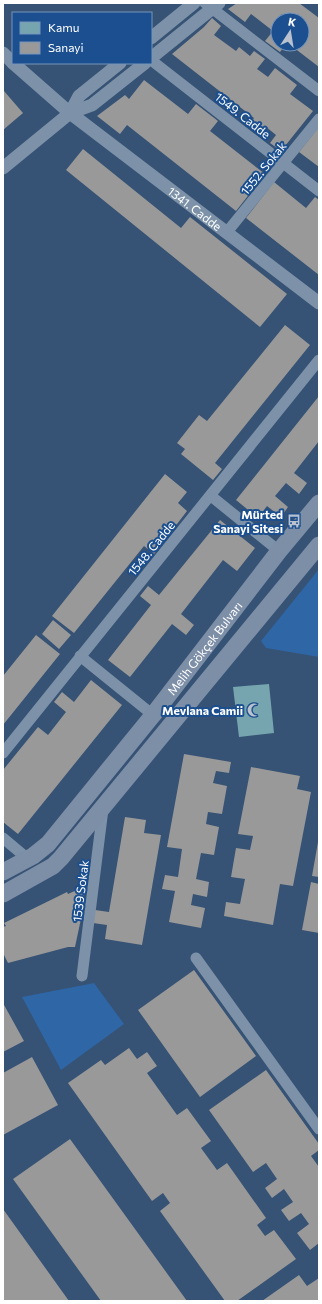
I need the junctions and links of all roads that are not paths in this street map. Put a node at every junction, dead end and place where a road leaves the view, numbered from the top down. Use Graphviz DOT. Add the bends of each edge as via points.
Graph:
graph roads {
  1 [pos="194,3"];
  2 [pos="212,5"];
  3 [pos="152,37"];
  4 [pos="152,58"];
  5 [pos="152,60"];
  6 [pos="13,64"];
  7 [pos="119,64"];
  8 [pos="144,64"];
  9 [pos="319,91"];
  10 [pos="70,113"];
  11 [pos="319,120"];
  12 [pos="283,163"];
  13 [pos="3,168"];
  14 [pos="319,191"];
  15 [pos="227,232"];
  16 [pos="319,303"];
  17 [pos="319,360"];
  18 [pos="211,496"];
  19 [pos="319,503"];
  20 [pos="319,545"];
  21 [pos="279,551"];
  22 [pos="80,656"];
  23 [pos="153,715"];
  24 [pos="3,753"];
  25 [pos="103,809"];
  26 [pos="3,838"];
  27 [pos="28,859"];
  28 [pos="3,872"];
  29 [pos="3,894"];
  30 [pos="196,958"];
  31 [pos="82,976"];
  32 [pos="319,1129"];
  1 -- 3 [label="street"];
  2 -- 4 [label="street"];
  2 -- 9 [label="street"];
  5 -- 12 [label="street, 1549. Cadde"];
  6 -- 10 [label="street, 1341. Cadde"];
  7 -- 10 [label="street" via="79,96"];
  8 -- 10 [label="street" via="92,105"];
  10 -- 13 [label="street"];
  10 -- 15 [label="street, 1341. Cadde"];
  11 -- 12 [label="street, 1552. Sokak"];
  12 -- 14 [label="street, 1549. Cadde"];
  12 -- 15 [label="street, 1552. Sokak"];
  15 -- 16 [label="street, 1341. Cadde"];
  17 -- 18 [label="street, 1548. Cadde"];
  18 -- 21 [label="street"];
  18 -- 22 [label="street, 1548. Cadde"];
  19 -- 21 [label="main road, Melih Gökçek Bulvarı"];
  20 -- 25 [label="main road, Melih Gökçek Bulvarı"];
  21 -- 23 [label="main road, Melih Gökçek Bulvarı"];
  22 -- 23 [label="street"];
  22 -- 24 [label="street, 1548. Cadde"];
  23 -- 27 [label="main road, Melih Gökçek Bulvarı" via="48,844"];
  25 -- 29 [label="main road, Melih Gökçek Bulvarı" via="53,866"];
  25 -- 31 [label="street, 1539 Sokak"];
  26 -- 27 [label="street"];
  27 -- 28 [label="main road, Melih Gökçek Bulvarı"];
  30 -- 32 [label="street"];
}
